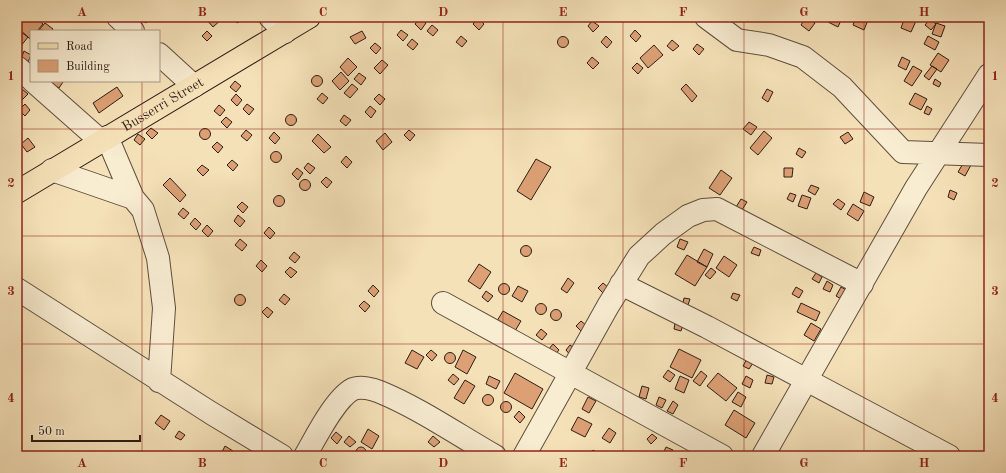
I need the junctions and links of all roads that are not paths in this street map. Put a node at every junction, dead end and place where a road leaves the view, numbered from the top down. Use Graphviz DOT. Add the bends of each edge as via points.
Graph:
graph roads {
  1 [pos="118,17"];
  2 [pos="310,17"];
  3 [pos="706,17"];
  4 [pos="277,24"];
  5 [pos="132,30"];
  6 [pos="160,55"];
  7 [pos="17,67"];
  8 [pos="989,75"];
  9 [pos="30,78"];
  10 [pos="34,82"];
  11 [pos="194,86"];
  12 [pos="104,140"];
  13 [pos="903,152"];
  14 [pos="939,154"];
  15 [pos="989,155"];
  16 [pos="52,170"];
  17 [pos="916,188"];
  18 [pos="17,192"];
  19 [pos="133,198"];
  20 [pos="621,284"];
  21 [pos="862,284"];
  22 [pos="17,289"];
  23 [pos="443,303"];
  24 [pos="571,373"];
  25 [pos="807,380"];
  26 [pos="159,381"];
  27 [pos="282,456"];
  28 [pos="305,456"];
  29 [pos="495,456"];
  30 [pos="524,456"];
  31 [pos="722,456"];
  32 [pos="763,456"];
  33 [pos="949,456"];
  1 -- 5 [label="street"];
  2 -- 4 [label="main road, Busserri Street"];
  3 -- 13 [label="street" via="737,40 769,45 803,57 842,87"];
  4 -- 11 [label="main road, Busserri Street"];
  6 -- 11 [label="street"];
  7 -- 9 [label="street"];
  8 -- 14 [label="street"];
  10 -- 12 [label="street"];
  11 -- 12 [label="main road, Busserri Street"];
  12 -- 16 [label="main road, Busserri Street"];
  12 -- 19 [label="street"];
  13 -- 14 [label="street"];
  13 -- 17 [label="street"];
  14 -- 15 [label="street"];
  14 -- 17 [label="street"];
  16 -- 18 [label="main road, Busserri Street"];
  16 -- 19 [label="street"];
  17 -- 21 [label="street"];
  19 -- 26 [label="street" via="143,210 158,258 164,308"];
  20 -- 21 [label="street" via="639,256 663,234 688,216 703,210 717,209"];
  20 -- 24 [label="street"];
  20 -- 25 [label="street"];
  21 -- 25 [label="street"];
  22 -- 26 [label="street"];
  23 -- 24 [label="street"];
  24 -- 30 [label="street"];
  24 -- 31 [label="street"];
  25 -- 32 [label="street"];
  25 -- 33 [label="street"];
  26 -- 27 [label="street"];
  28 -- 29 [label="street" via="320,429 344,397 354,389 367,388 398,401"];
}
